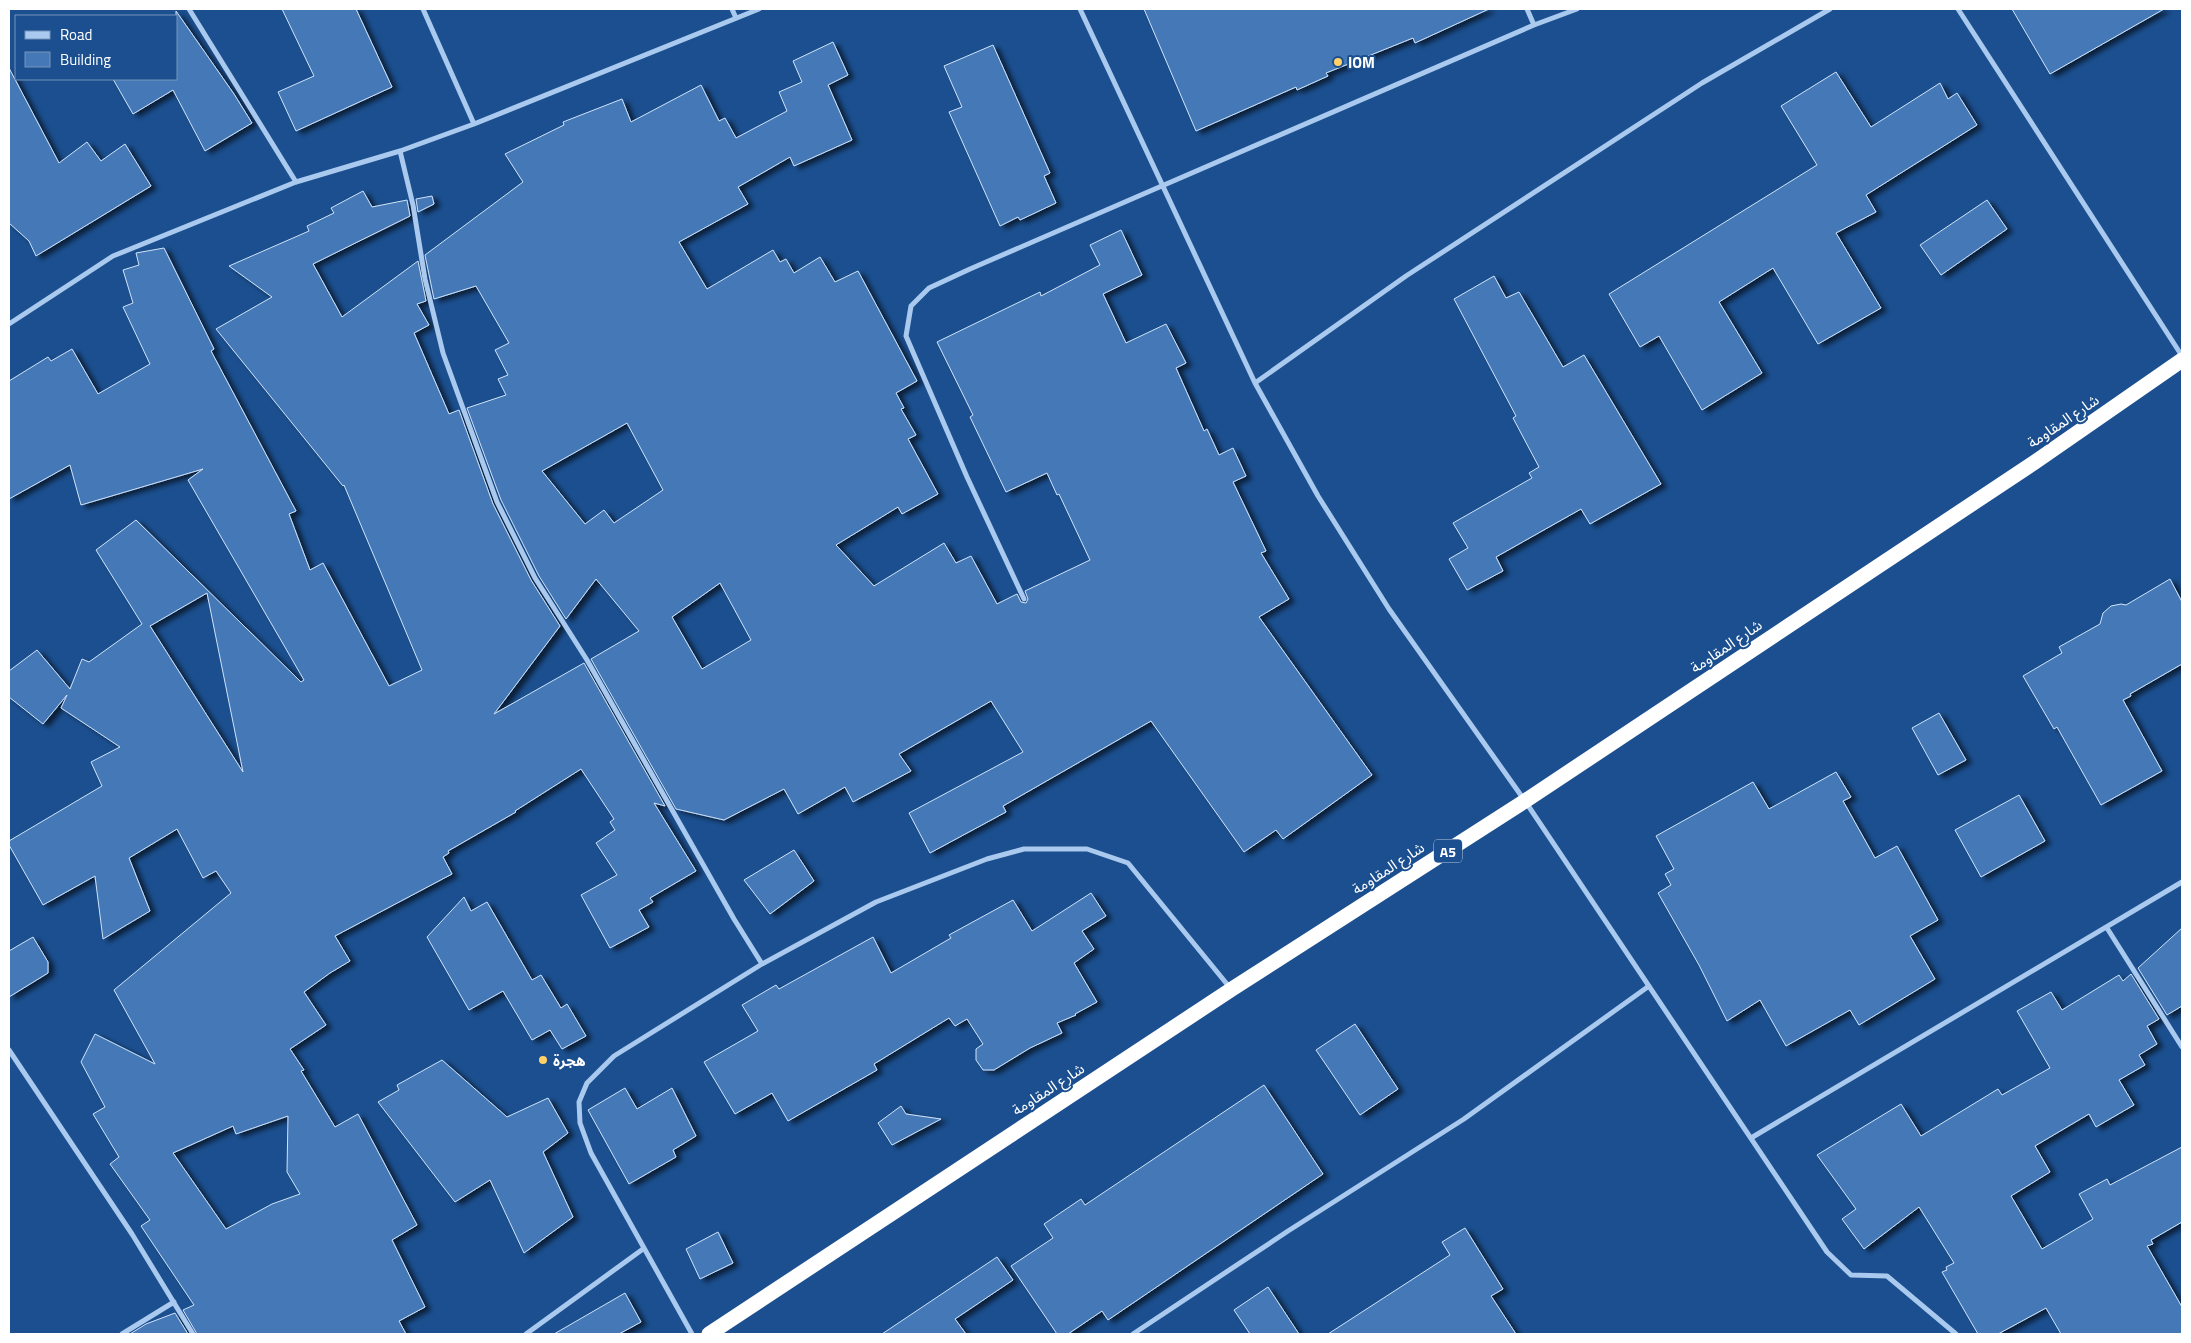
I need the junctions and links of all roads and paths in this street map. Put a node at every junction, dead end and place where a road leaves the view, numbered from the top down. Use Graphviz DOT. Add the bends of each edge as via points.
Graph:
graph roads {
  1 [pos="190,9"];
  2 [pos="423,9"];
  3 [pos="732,9"];
  4 [pos="759,9"];
  5 [pos="1080,9"];
  6 [pos="1527,9"];
  7 [pos="1577,9"];
  8 [pos="1830,9"];
  9 [pos="1958,9"];
  10 [pos="736,18"];
  11 [pos="1534,25"];
  12 [pos="474,124"];
  13 [pos="400,151"];
  14 [pos="296,182"];
  15 [pos="1163,185"];
  16 [pos="9,324"];
  17 [pos="2182,356"];
  18 [pos="2182,360"];
  19 [pos="1255,384"];
  20 [pos="1024,598"];
  21 [pos="1525,801"];
  22 [pos="2182,882"];
  23 [pos="2107,928"];
  24 [pos="762,964"];
  25 [pos="1649,986"];
  26 [pos="1232,989"];
  27 [pos="2182,1047"];
  28 [pos="9,1050"];
  29 [pos="1751,1138"];
  30 [pos="643,1249"];
  31 [pos="174,1302"];
  32 [pos="122,1334"];
  33 [pos="193,1334"];
  34 [pos="526,1334"];
  35 [pos="692,1334"];
  36 [pos="709,1334"];
  37 [pos="1133,1334"];
  38 [pos="1956,1334"];
  1 -- 14 [label="street"];
  2 -- 12 [label="street"];
  3 -- 10 [label="street"];
  4 -- 10 [label="street"];
  5 -- 15 [label="street"];
  6 -- 11 [label="street"];
  7 -- 11 [label="street"];
  8 -- 19 [label="street" via="1702,83 1422,265"];
  9 -- 17 [label="street"];
  10 -- 12 [label="street"];
  11 -- 15 [label="street"];
  12 -- 13 [label="street"];
  13 -- 14 [label="street"];
  13 -- 24 [label="street" via="443,353 497,502 534,578 587,660"];
  14 -- 16 [label="street" via="113,256"];
  15 -- 19 [label="street"];
  15 -- 20 [label="street" via="929,288 911,306 906,336"];
  18 -- 21 [label="highway, شارع المقاومة / A5"];
  19 -- 21 [label="street" via="1318,496 1389,609"];
  21 -- 25 [label="street"];
  21 -- 26 [label="highway, شارع المقاومة / A5"];
  22 -- 23 [label="street"];
  23 -- 27 [label="street"];
  23 -- 29 [label="street"];
  24 -- 26 [label="street" via="876,902 987,858 1024,849 1088,849 1128,863"];
  24 -- 30 [label="street" via="614,1056 587,1083 579,1102 580,1123 591,1153"];
  25 -- 29 [label="street"];
  25 -- 37 [label="street" via="1464,1119"];
  26 -- 36 [label="highway, شارع المقاومة / A5"];
  28 -- 31 [label="street"];
  29 -- 38 [label="street" via="1827,1252 1850,1275 1886,1276"];
  30 -- 34 [label="street"];
  30 -- 35 [label="street"];
  31 -- 32 [label="street"];
  31 -- 33 [label="street"];
}
